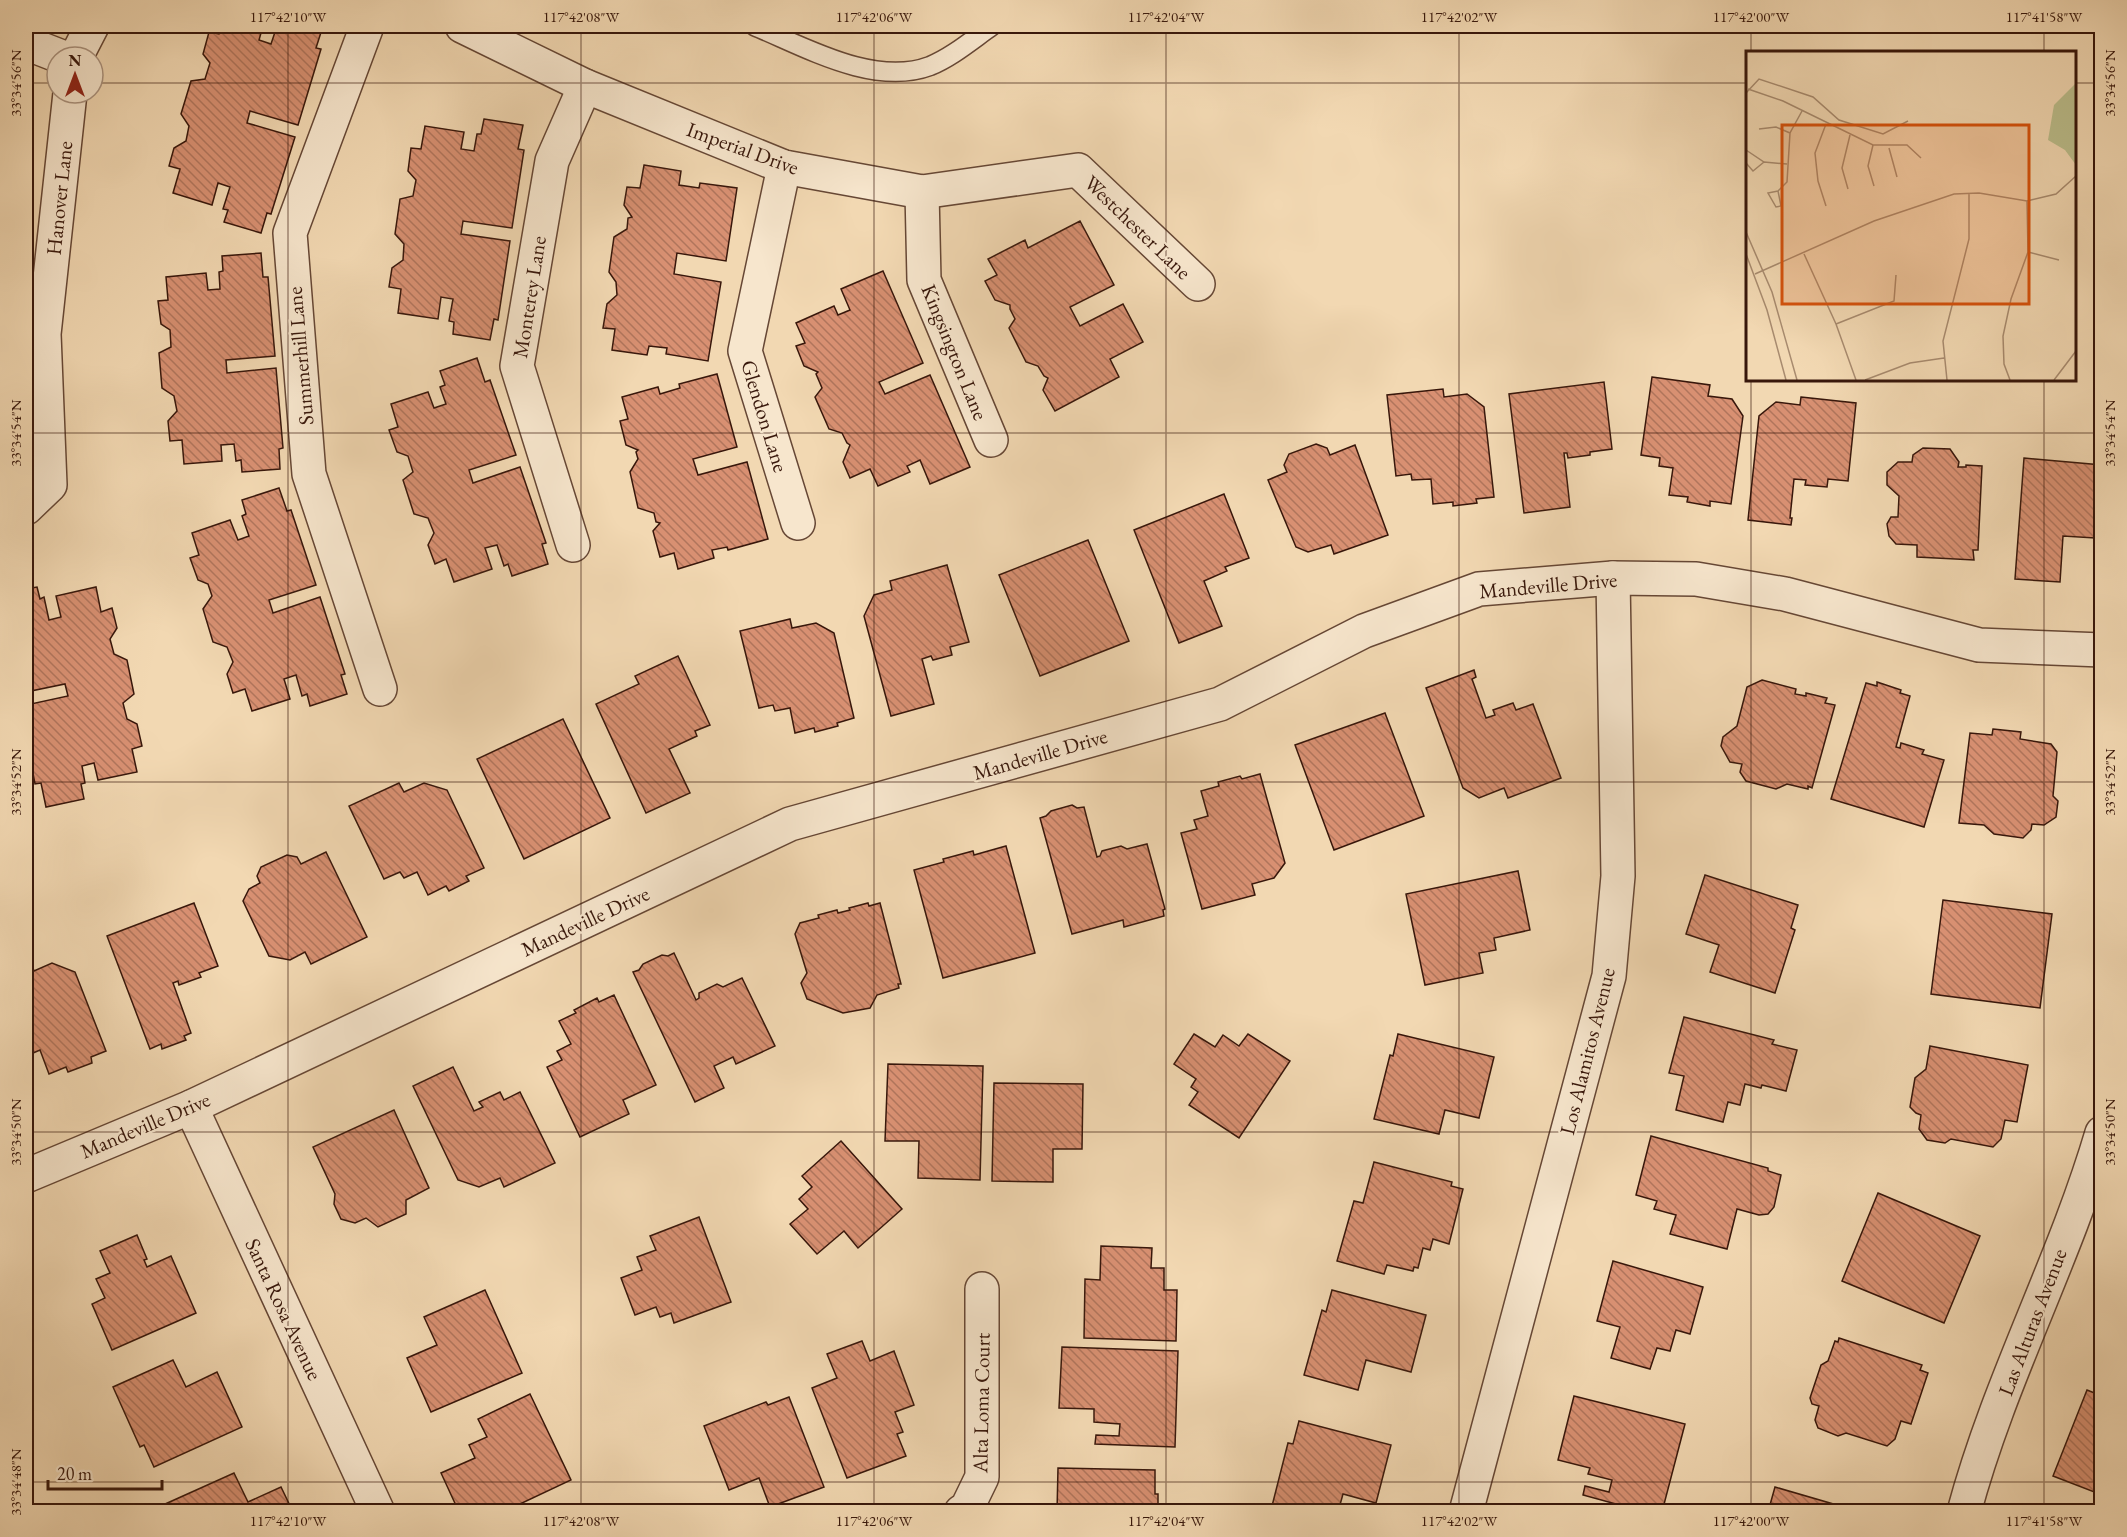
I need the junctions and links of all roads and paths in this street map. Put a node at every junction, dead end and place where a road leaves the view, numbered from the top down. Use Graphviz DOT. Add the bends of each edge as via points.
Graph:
graph roads {
  1 [pos="92,26"];
  2 [pos="367,26"];
  3 [pos="462,26"];
  4 [pos="754,26"];
  5 [pos="992,26"];
  6 [pos="26,43"];
  7 [pos="82,45"];
  8 [pos="45,50"];
  9 [pos="585,86"];
  10 [pos="68,105"];
  11 [pos="784,167"];
  12 [pos="1078,170"];
  13 [pos="922,192"];
  14 [pos="1198,284"];
  15 [pos="35,332"];
  16 [pos="991,440"];
  17 [pos="26,508"];
  18 [pos="798,523"];
  19 [pos="573,545"];
  20 [pos="1613,578"];
  21 [pos="2102,650"];
  22 [pos="380,689"];
  23 [pos="191,1107"];
  24 [pos="2102,1133"];
  25 [pos="26,1176"];
  26 [pos="982,1289"];
  27 [pos="378,1512"];
  28 [pos="961,1512"];
  29 [pos="1466,1512"];
  30 [pos="1964,1512"];
  1 -- 7 [label="street"];
  2 -- 22 [label="street, Summerhill Lane" via="290,233 309,474"];
  3 -- 9 [label="street, Imperial Drive"];
  4 -- 5 [label="lane" via="845,63 875,71 903,72 929,66"];
  6 -- 8 [label="street"];
  9 -- 11 [label="street, Imperial Drive"];
  9 -- 19 [label="street, Monterey Lane" via="552,161 517,366"];
  10 -- 15 [label="street, Hanover Lane"];
  11 -- 13 [label="street, Imperial Drive"];
  11 -- 18 [label="street, Glendon Lane" via="745,351"];
  12 -- 13 [label="street, Imperial Drive"];
  12 -- 14 [label="street, Westchester Lane"];
  13 -- 16 [label="street, Kingsington Lane" via="924,280"];
  15 -- 17 [label="street, Hanover Lane" via="50,486"];
  20 -- 21 [label="street, Mandeville Drive" via="1696,579 1785,594 1979,645"];
  20 -- 23 [label="street, Mandeville Drive" via="1479,589 1364,631 1220,704 790,824"];
  20 -- 29 [label="street, Los Alamitos Avenue" via="1618,876 1609,976"];
  23 -- 25 [label="street, Mandeville Drive"];
  23 -- 27 [label="street, Santa Rosa Avenue"];
  24 -- 30 [label="street, Las Alturas Avenue" via="2088,1180 2018,1351"];
  26 -- 28 [label="street, Alta Loma Court" via="982,1477 967,1508"];
}
